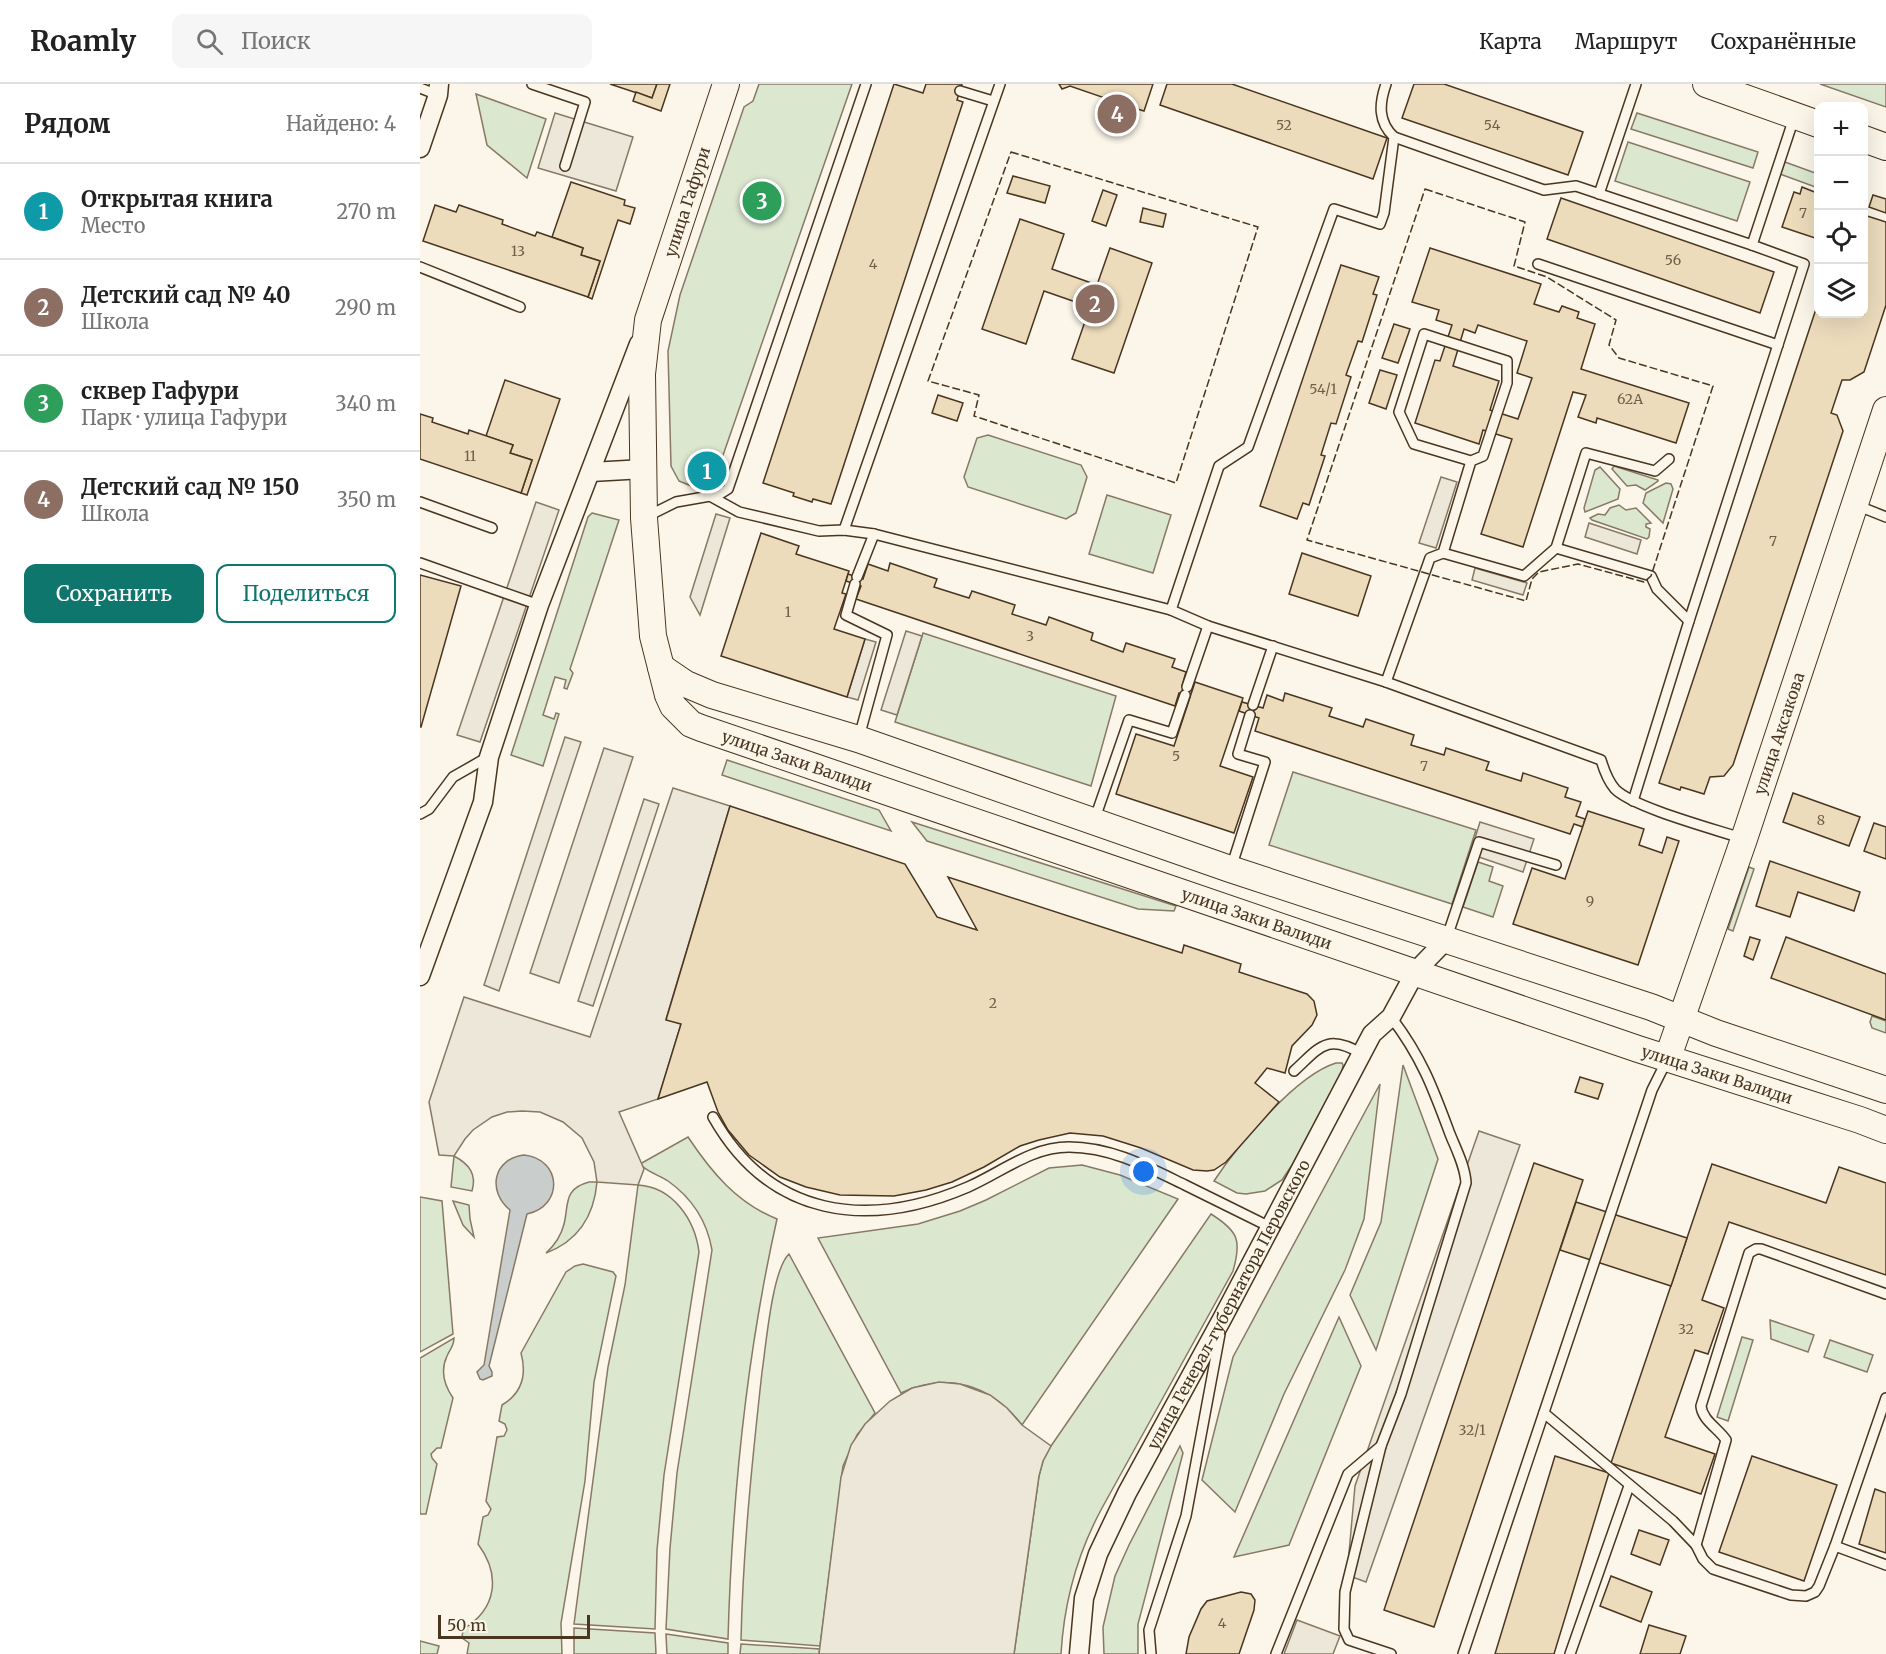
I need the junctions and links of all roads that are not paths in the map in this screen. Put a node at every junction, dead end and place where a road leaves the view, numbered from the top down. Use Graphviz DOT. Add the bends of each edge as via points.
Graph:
graph roads {
  1 [pos="532,84"];
  2 [pos="726,84"];
  3 [pos="866,84"];
  4 [pos="1000,84"];
  5 [pos="1386,84"];
  6 [pos="1636,84"];
  7 [pos="1706,84"];
  8 [pos="420,88"];
  9 [pos="439,89"];
  10 [pos="960,91"];
  11 [pos="993,101"];
  12 [pos="1807,120"];
  13 [pos="1394,137"];
  14 [pos="1868,141"];
  15 [pos="1886,147"];
  16 [pos="420,148"];
  17 [pos="565,166"];
  18 [pos="1599,194"];
  19 [pos="1752,246"];
  20 [pos="1538,264"];
  21 [pos="420,267"];
  22 [pos="520,307"];
  23 [pos="648,320"];
  24 [pos="1778,345"];
  25 [pos="1886,410"];
  26 [pos="1669,459"];
  27 [pos="1471,460"];
  28 [pos="644,469"];
  29 [pos="591,472"];
  30 [pos="711,496"];
  31 [pos="420,502"];
  32 [pos="1856,505"];
  33 [pos="1886,517"];
  34 [pos="644,518"];
  35 [pos="492,528"];
  36 [pos="844,530"];
  37 [pos="874,534"];
  38 [pos="1556,548"];
  39 [pos="1443,553"];
  40 [pos="420,563"];
  41 [pos="539,605"];
  42 [pos="1171,610"];
  43 [pos="1689,621"];
  44 [pos="1208,626"];
  45 [pos="1273,646"];
  46 [pos="661,668"];
  47 [pos="1386,682"];
  48 [pos="858,740"];
  49 [pos="489,757"];
  50 [pos="1633,801"];
  51 [pos="420,814"];
  52 [pos="1094,822"];
  53 [pos="1744,839"];
  54 [pos="1556,865"];
  55 [pos="1230,869"];
  56 [pos="1446,940"];
  57 [pos="1416,971"];
  58 [pos="420,976"];
  59 [pos="1391,1017"];
  60 [pos="1681,1020"];
  61 [pos="1362,1054"];
  62 [pos="1668,1057"];
  63 [pos="1294,1071"];
  64 [pos="1886,1090"];
  65 [pos="713,1117"];
  66 [pos="1886,1130"];
  67 [pos="1270,1227"];
  68 [pos="1886,1294"];
  69 [pos="1222,1319"];
  70 [pos="1886,1398"];
  71 [pos="1544,1413"];
  72 [pos="1381,1446"];
  73 [pos="1629,1486"];
  74 [pos="1696,1545"];
  75 [pos="1835,1546"];
  76 [pos="1886,1565"];
  77 [pos="1079,1654"];
  78 [pos="1151,1654"];
  79 [pos="1276,1654"];
  80 [pos="1391,1654"];
  81 [pos="1463,1654"];
  82 [pos="1570,1654"];
  1 -- 17 [label="lane" via="585,102"];
  2 -- 23 [label="main road, улица Гафури"];
  3 -- 30 [label="lane" via="728,489"];
  4 -- 11 [label="lane"];
  5 -- 13 [label="lane" via="1381,116"];
  6 -- 18 [label="lane"];
  7 -- 12 [label="main road"];
  8 -- 9 [label="lane"];
  9 -- 16 [label="street"];
  10 -- 11 [label="lane"];
  11 -- 36 [label="lane"];
  12 -- 19 [label="lane"];
  13 -- 18 [label="lane" via="1544,189 1576,186"];
  13 -- 42 [label="lane" via="1380,224 1334,209 1248,447 1219,466"];
  14 -- 15 [label="main road"];
  18 -- 19 [label="lane"];
  19 -- 24 [label="lane" via="1804,264"];
  20 -- 24 [label="lane"];
  21 -- 22 [label="lane"];
  23 -- 28 [label="main road, улица Заки Валиди" via="642,374"];
  23 -- 29 [label="street"];
  24 -- 43 [label="lane"];
  25 -- 32 [label="main road, улица Аксакова"];
  26 -- 38 [label="lane" via="1655,471 1586,453"];
  27 -- 27 [label="lane" via="1414,444 1399,412 1424,334 1506,361 1508,383 1492,433 1483,456"];
  27 -- 39 [label="lane"];
  28 -- 29 [label="street"];
  28 -- 34 [label="main road, улица Заки Валиди"];
  29 -- 41 [label="street"];
  30 -- 34 [label="lane" via="676,502"];
  30 -- 36 [label="lane" via="739,512 819,531"];
  31 -- 35 [label="lane"];
  32 -- 33 [label="lane"];
  32 -- 53 [label="main road, улица Аксакова"];
  34 -- 46 [label="main road, улица Заки Валиди" via="653,636"];
  36 -- 37 [label="lane"];
  37 -- 42 [label="lane"];
  37 -- 48 [label="lane" via="846,615 887,635"];
  38 -- 39 [label="lane" via="1524,576"];
  38 -- 43 [label="lane" via="1651,576 1657,589"];
  39 -- 47 [label="lane" via="1430,558"];
  40 -- 41 [label="lane"];
  41 -- 49 [label="street"];
  42 -- 44 [label="lane"];
  43 -- 50 [label="lane"];
  44 -- 45 [label="lane"];
  44 -- 52 [label="lane" via="1172,733 1129,720"];
  45 -- 47 [label="lane"];
  45 -- 55 [label="lane" via="1238,754 1265,762"];
  46 -- 48 [label="main road" via="700,691"];
  46 -- 57 [label="main road, улица Заки Валиди" via="668,695 691,724"];
  47 -- 50 [label="lane" via="1601,760 1616,789"];
  48 -- 52 [label="main road"];
  49 -- 51 [label="lane" via="453,777 429,809"];
  49 -- 58 [label="street" via="483,802"];
  50 -- 53 [label="lane"];
  52 -- 55 [label="main road"];
  53 -- 60 [label="main road, улица Аксакова"];
  54 -- 56 [label="lane" via="1479,842"];
  55 -- 56 [label="main road"];
  56 -- 57 [label="street, улица Генерал-губернатора Перовского"];
  56 -- 60 [label="main road"];
  57 -- 59 [label="street, улица Генерал-губернатора Перовского"];
  57 -- 62 [label="main road, улица Заки Валиди"];
  59 -- 61 [label="street, улица Генерал-губернатора Перовского" via="1372,1034"];
  59 -- 72 [label="lane" via="1427,1072 1466,1183 1401,1394"];
  60 -- 62 [label="main road, улица Аксакова"];
  60 -- 64 [label="main road"];
  61 -- 63 [label="lane" via="1348,1046 1328,1044"];
  61 -- 67 [label="street, улица Генерал-губернатора Перовского"];
  62 -- 66 [label="main road, улица Заки Валиди"];
  62 -- 71 [label="lane" via="1652,1090"];
  65 -- 67 [label="lane" via="733,1148 759,1174 790,1193 825,1206 880,1211 916,1205 971,1186 1035,1153 1069,1147 1129,1159"];
  67 -- 69 [label="street, улица Генерал-губернатора Перовского"];
  68 -- 74 [label="lane" via="1761,1249 1749,1253 1701,1406 1703,1416 1726,1440"];
  69 -- 77 [label="street, улица Генерал-губернатора Перовского" via="1098,1554 1084,1598"];
  69 -- 78 [label="lane" via="1186,1516 1149,1630"];
  70 -- 75 [label="lane"];
  71 -- 73 [label="lane"];
  71 -- 81 [label="lane"];
  72 -- 79 [label="lane" via="1348,1474"];
  72 -- 80 [label="lane" via="1345,1592 1344,1629 1349,1640"];
  73 -- 74 [label="lane"];
  73 -- 82 [label="lane"];
  74 -- 75 [label="lane" via="1713,1569 1806,1596 1819,1587"];
  75 -- 76 [label="lane"];
}
